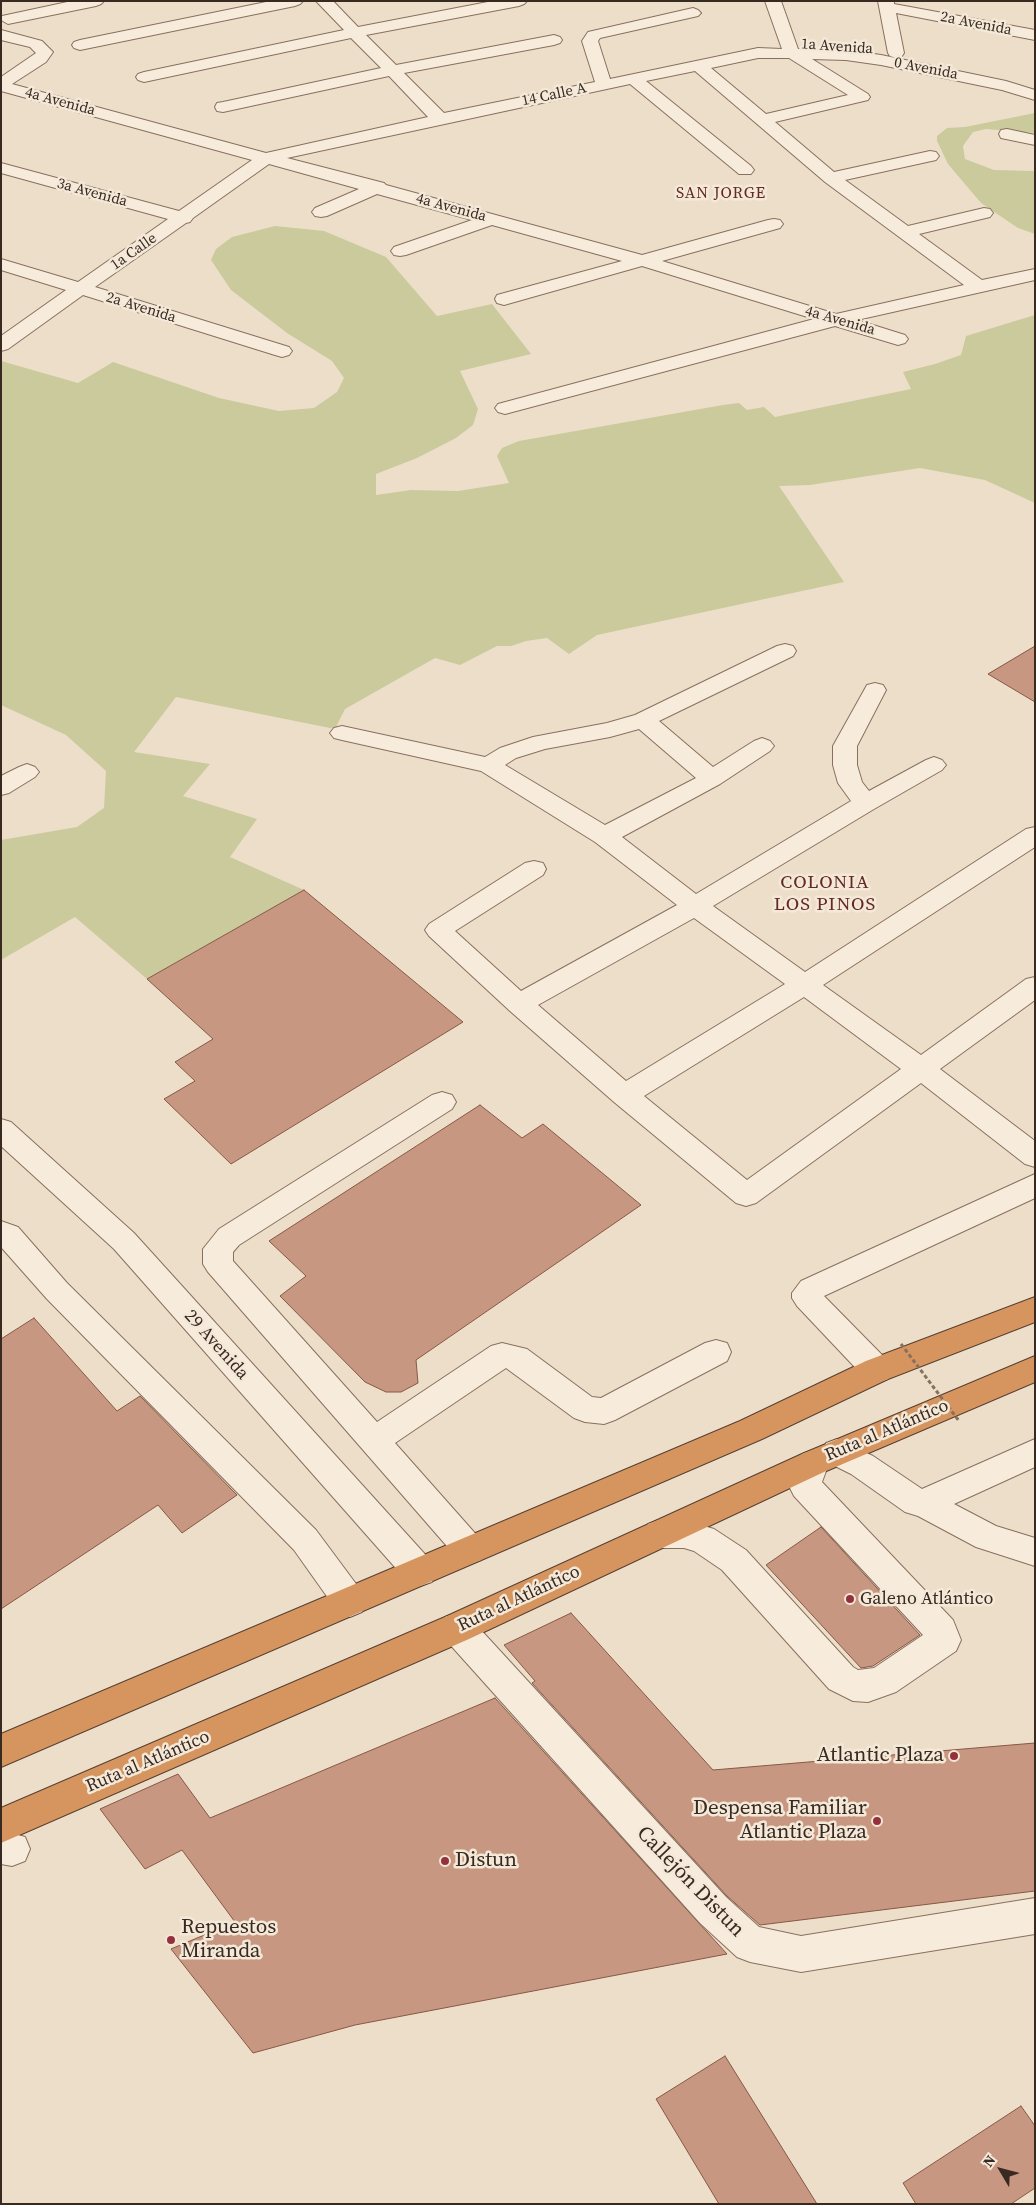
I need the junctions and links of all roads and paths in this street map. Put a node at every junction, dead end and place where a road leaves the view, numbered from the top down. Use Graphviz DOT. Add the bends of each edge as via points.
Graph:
graph roads {
  1 [pos="96,1"];
  2 [pos="295,1"];
  3 [pos="324,1"];
  4 [pos="519,1"];
  5 [pos="773,1"];
  6 [pos="887,4"];
  7 [pos="693,13"];
  8 [pos="8,19"];
  9 [pos="356,32"];
  10 [pos="1,35"];
  11 [pos="1035,35"];
  12 [pos="554,40"];
  13 [pos="80,45"];
  14 [pos="789,48"];
  15 [pos="896,53"];
  16 [pos="698,65"];
  17 [pos="394,70"];
  18 [pos="144,77"];
  19 [pos="632,78"];
  20 [pos="1035,79"];
  21 [pos="604,84"];
  22 [pos="1,85"];
  23 [pos="1035,97"];
  24 [pos="223,107"];
  25 [pos="440,119"];
  26 [pos="764,120"];
  27 [pos="1008,134"];
  28 [pos="1035,140"];
  29 [pos="930,156"];
  30 [pos="266,158"];
  31 [pos="1,168"];
  32 [pos="745,170"];
  33 [pos="831,178"];
  34 [pos="378,187"];
  35 [pos="321,212"];
  36 [pos="984,213"];
  37 [pos="184,218"];
  38 [pos="492,219"];
  39 [pos="774,224"];
  40 [pos="904,232"];
  41 [pos="400,251"];
  42 [pos="640,260"];
  43 [pos="1,264"];
  44 [pos="1035,274"];
  45 [pos="978,286"];
  46 [pos="79,290"];
  47 [pos="504,299"];
  48 [pos="834,320"];
  49 [pos="898,338"];
  50 [pos="1,345"];
  51 [pos="282,351"];
  52 [pos="506,408"];
  53 [pos="785,651"];
  54 [pos="875,690"];
  55 [pos="643,720"];
  56 [pos="342,733"];
  57 [pos="762,746"];
  58 [pos="488,765"];
  59 [pos="934,765"];
  60 [pos="27,772"];
  61 [pos="712,779"];
  62 [pos="1,787"];
  63 [pos="865,803"];
  64 [pos="1035,835"];
  65 [pos="604,836"];
  66 [pos="534,869"];
  67 [pos="695,906"];
  68 [pos="804,985"];
  69 [pos="1035,986"];
  70 [pos="519,1004"];
  71 [pos="920,1068"];
  72 [pos="624,1095"];
  73 [pos="442,1102"];
  74 [pos="1,1129"];
  75 [pos="1035,1156"];
  76 [pos="1035,1185"];
  77 [pos="1,1232"];
  78 [pos="1035,1308"];
  79 [pos="901,1344"];
  80 [pos="716,1352"];
  81 [pos="1035,1368"];
  82 [pos="877,1370"];
  83 [pos="959,1421"];
  84 [pos="374,1441"];
  85 [pos="1035,1452"];
  86 [pos="825,1458"];
  87 [pos="923,1503"];
  88 [pos="659,1534"];
  89 [pos="470,1550"];
  90 [pos="1035,1552"];
  91 [pos="420,1572"];
  92 [pos="350,1602"];
  93 [pos="457,1628"];
  94 [pos="1,1751"];
  95 [pos="5,1841"];
  96 [pos="1035,1916"];
  1 -- 8 [label="street"];
  2 -- 13 [label="street"];
  3 -- 9 [label="street"];
  4 -- 9 [label="street"];
  5 -- 14 [label="street"];
  6 -- 11 [label="street, 2a Avenida"];
  6 -- 15 [label="street"];
  7 -- 21 [label="street" via="594,36 590,41"];
  9 -- 17 [label="street"];
  9 -- 18 [label="street"];
  10 -- 22 [label="street" via="36,44 45,52 40,60"];
  12 -- 17 [label="street"];
  14 -- 15 [label="street, 1a Avenida" via="838,45"];
  14 -- 16 [label="street, 14 Calle A"];
  14 -- 23 [label="street, 0 Avenida" via="839,62"];
  14 -- 26 [label="street" via="862,97"];
  15 -- 20 [label="street, 1a Avenida"];
  16 -- 19 [label="street, 14 Calle A"];
  16 -- 26 [label="street"];
  17 -- 24 [label="street"];
  17 -- 25 [label="street"];
  19 -- 21 [label="street, 14 Calle A"];
  19 -- 32 [label="street"];
  21 -- 25 [label="street, 14 Calle A"];
  22 -- 30 [label="street, 4a Avenida"];
  25 -- 30 [label="street, 14 Calle A"];
  26 -- 33 [label="street"];
  27 -- 28 [label="street"];
  29 -- 33 [label="street"];
  30 -- 34 [label="street, 4a Avenida"];
  30 -- 37 [label="street, 1a Calle"];
  31 -- 37 [label="street, 3a Avenida"];
  33 -- 40 [label="street"];
  34 -- 35 [label="street"];
  34 -- 38 [label="street, 4a Avenida"];
  36 -- 40 [label="street"];
  37 -- 46 [label="street, 1a Calle"];
  38 -- 41 [label="street"];
  38 -- 42 [label="street, 4a Avenida"];
  39 -- 42 [label="street"];
  40 -- 45 [label="street"];
  42 -- 47 [label="street"];
  42 -- 48 [label="street, 4a Avenida"];
  43 -- 46 [label="street, 2a Avenida"];
  44 -- 45 [label="street"];
  45 -- 48 [label="street"];
  46 -- 50 [label="street, 1a Calle"];
  46 -- 51 [label="street, 2a Avenida"];
  48 -- 49 [label="street, 4a Avenida"];
  48 -- 52 [label="street"];
  53 -- 55 [label="street"];
  54 -- 63 [label="street" via="845,746 850,784"];
  55 -- 58 [label="street" via="610,730 541,742 508,753"];
  55 -- 61 [label="street"];
  56 -- 58 [label="street"];
  57 -- 61 [label="street"];
  58 -- 65 [label="street"];
  59 -- 63 [label="street"];
  60 -- 62 [label="street"];
  61 -- 65 [label="street"];
  63 -- 67 [label="street"];
  64 -- 68 [label="street"];
  65 -- 67 [label="street"];
  66 -- 70 [label="street" via="438,930"];
  67 -- 68 [label="street"];
  67 -- 70 [label="street"];
  68 -- 71 [label="street"];
  68 -- 72 [label="street"];
  69 -- 71 [label="street"];
  70 -- 72 [label="street"];
  71 -- 72 [label="street" via="746,1195"];
  71 -- 75 [label="street"];
  73 -- 84 [label="street" via="229,1237 218,1249 218,1264"];
  74 -- 91 [label="street, 29 Avenida" via="118,1234"];
  76 -- 82 [label="street" via="807,1293 807,1298"];
  77 -- 92 [label="street" via="8,1235 57,1291 305,1540"];
  78 -- 82 [label="highway"];
  79 -- 83 [label="path, bridge"];
  80 -- 84 [label="street" via="604,1412 584,1409 516,1358 502,1355"];
  81 -- 86 [label="highway, Ruta al Atlántico"];
  82 -- 89 [label="highway" via="751,1430"];
  84 -- 89 [label="street"];
  85 -- 87 [label="street"];
  86 -- 87 [label="street" via="862,1465 916,1502"];
  86 -- 88 [label="highway, Ruta al Atlántico"];
  86 -- 88 [label="street" via="807,1474 805,1486 943,1636 944,1640 884,1681 868,1686 853,1685 841,1678 734,1560 702,1539 684,1534"];
  87 -- 90 [label="street" via="987,1537"];
  88 -- 93 [label="highway, Ruta al Atlántico"];
  89 -- 91 [label="highway"];
  91 -- 92 [label="highway"];
  92 -- 94 [label="highway"];
  93 -- 95 [label="highway, Ruta al Atlántico"];
  93 -- 96 [label="street, Callejón Distun" via="713,1910 750,1944 801,1954"];
}
